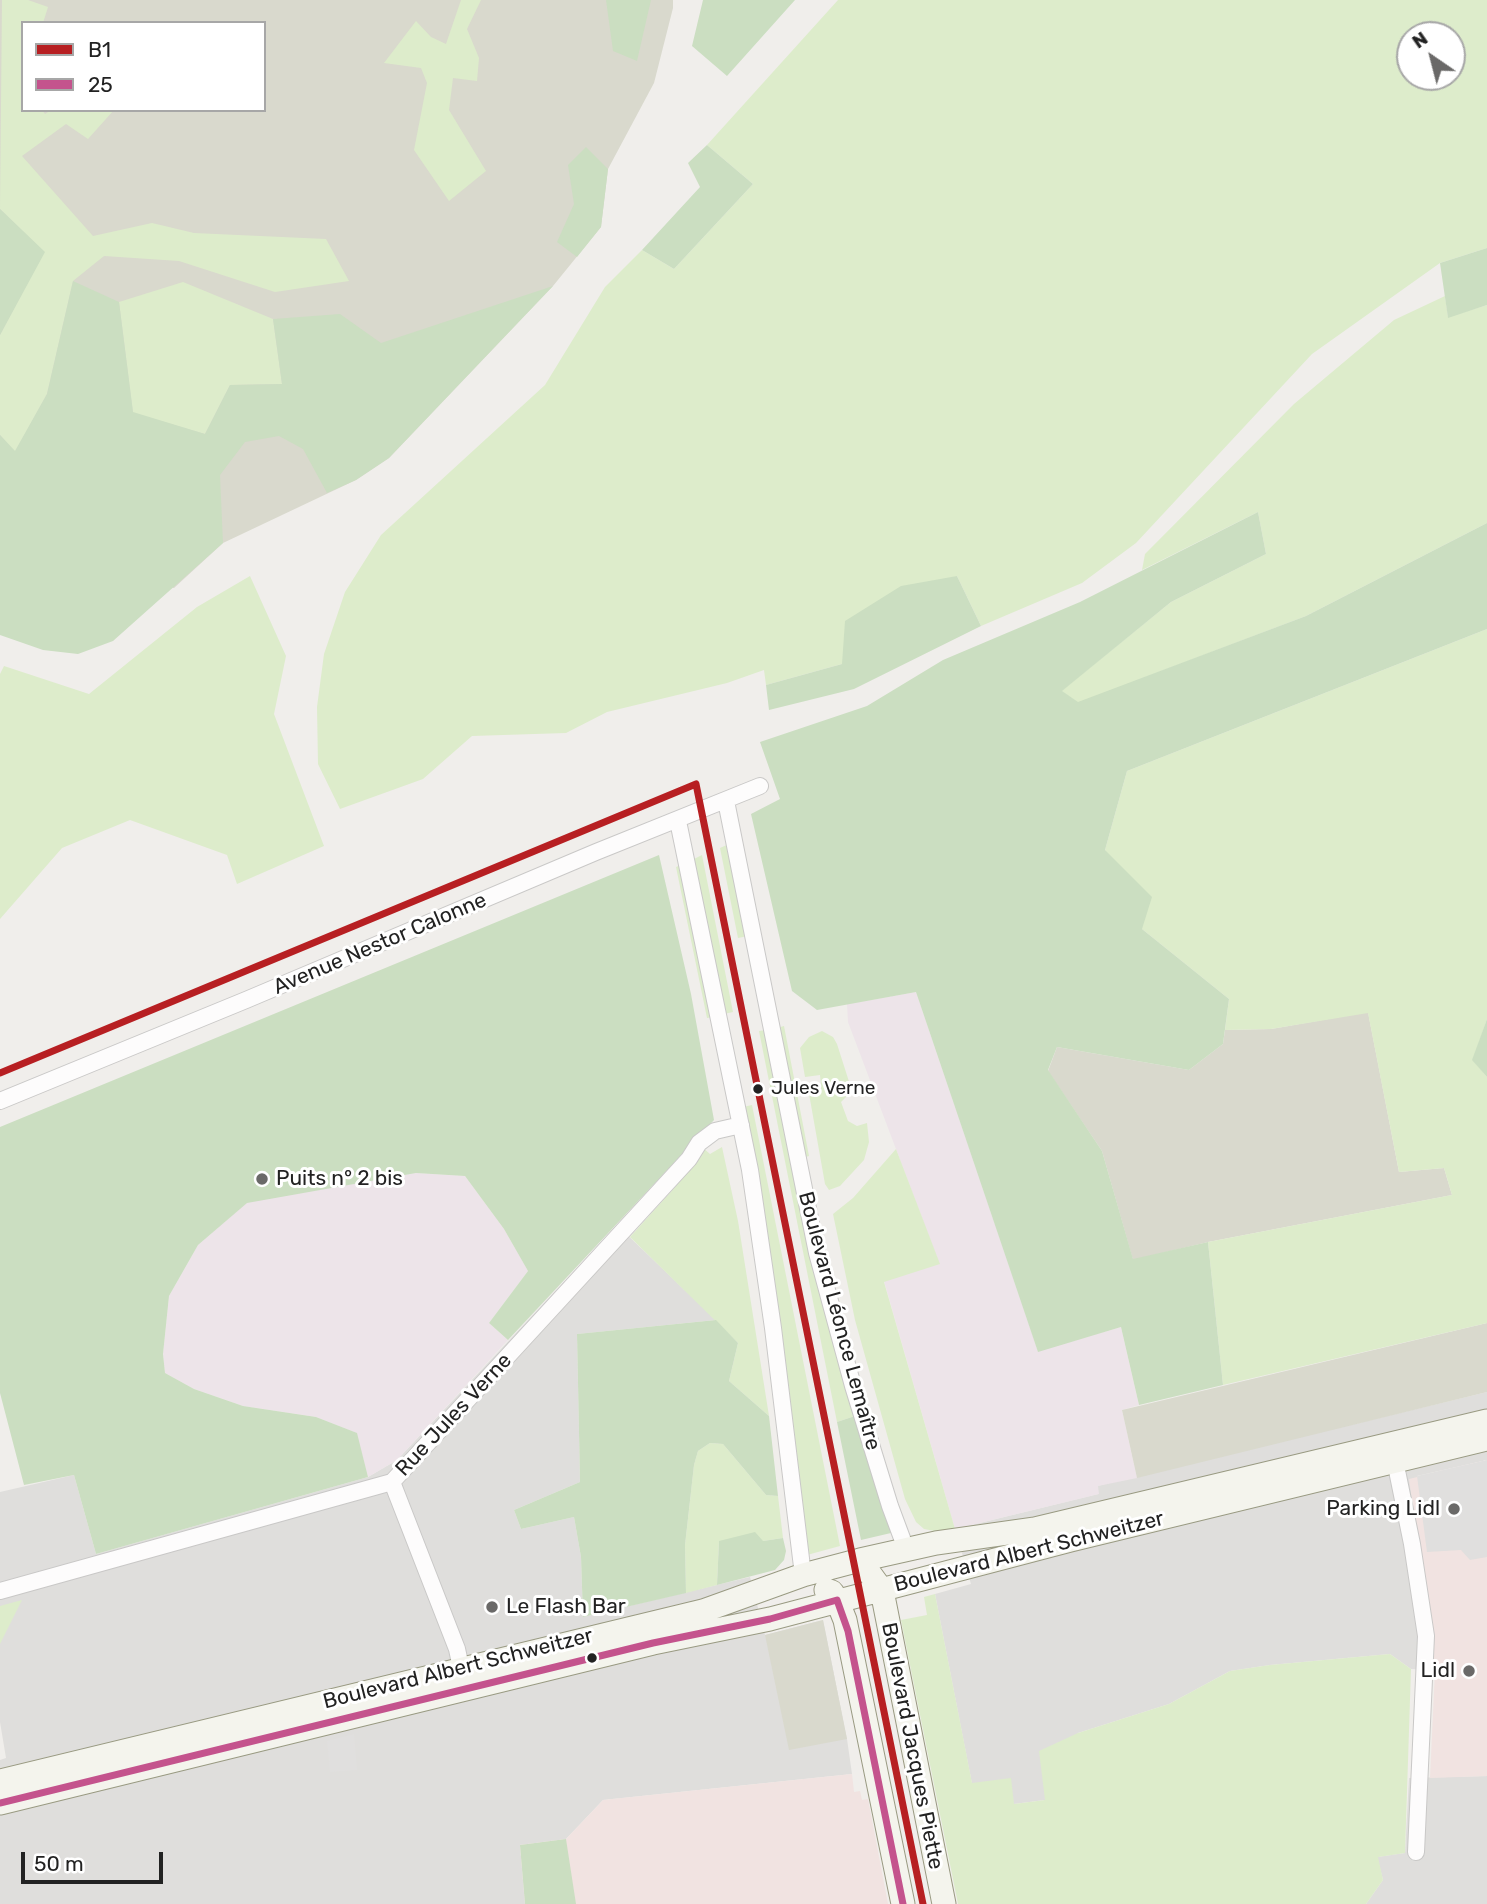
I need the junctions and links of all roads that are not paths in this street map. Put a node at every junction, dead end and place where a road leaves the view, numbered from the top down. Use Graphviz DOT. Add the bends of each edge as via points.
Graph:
graph roads {
  1 [pos="760,786"];
  2 [pos="726,801"];
  3 [pos="678,821"];
  4 [pos="0,1101"];
  5 [pos="741,1125"];
  6 [pos="1487,1421"];
  7 [pos="1487,1439"];
  8 [pos="1394,1453"];
  9 [pos="391,1482"];
  10 [pos="883,1569"];
  11 [pos="820,1587"];
  12 [pos="0,1591"];
  13 [pos="464,1679"];
  14 [pos="0,1781"];
  15 [pos="0,1803"];
  16 [pos="1416,1852"];
  17 [pos="903,1904"];
  18 [pos="944,1904"];
  1 -- 2 [label="street, Avenue Nestor Calonne"];
  2 -- 3 [label="street, Avenue Nestor Calonne"];
  2 -- 10 [label="street, Boulevard Léonce Lemaître" via="817,1253 890,1506"];
  3 -- 4 [label="street, Avenue Nestor Calonne"];
  3 -- 5 [label="street"];
  5 -- 9 [label="street, Rue Jules Verne" via="715,1131 699,1143 690,1159"];
  5 -- 11 [label="street"];
  6 -- 8 [label="main road, Boulevard Albert Schweitzer"];
  7 -- 8 [label="main road, Boulevard Albert Schweitzer"];
  8 -- 10 [label="main road, Boulevard Albert Schweitzer" via="1035,1529"];
  8 -- 10 [label="main road, Boulevard Albert Schweitzer" via="1017,1556"];
  8 -- 16 [label="street" via="1426,1636"];
  9 -- 12 [label="street, Rue Jules Verne"];
  9 -- 13 [label="street" via="457,1649"];
  10 -- 11 [label="main road, Boulevard Albert Schweitzer"];
  10 -- 11 [label="main road, Boulevard Albert Schweitzer"];
  10 -- 18 [label="main road, Boulevard Jacques Piette"];
  11 -- 13 [label="main road, Boulevard Albert Schweitzer" via="702,1611"];
  11 -- 13 [label="main road, Boulevard Albert Schweitzer" via="699,1627 679,1638"];
  11 -- 17 [label="main road, Boulevard Jacques Piette" via="848,1631"];
  13 -- 14 [label="main road, Boulevard Albert Schweitzer"];
  13 -- 15 [label="main road, Boulevard Albert Schweitzer"];
}
